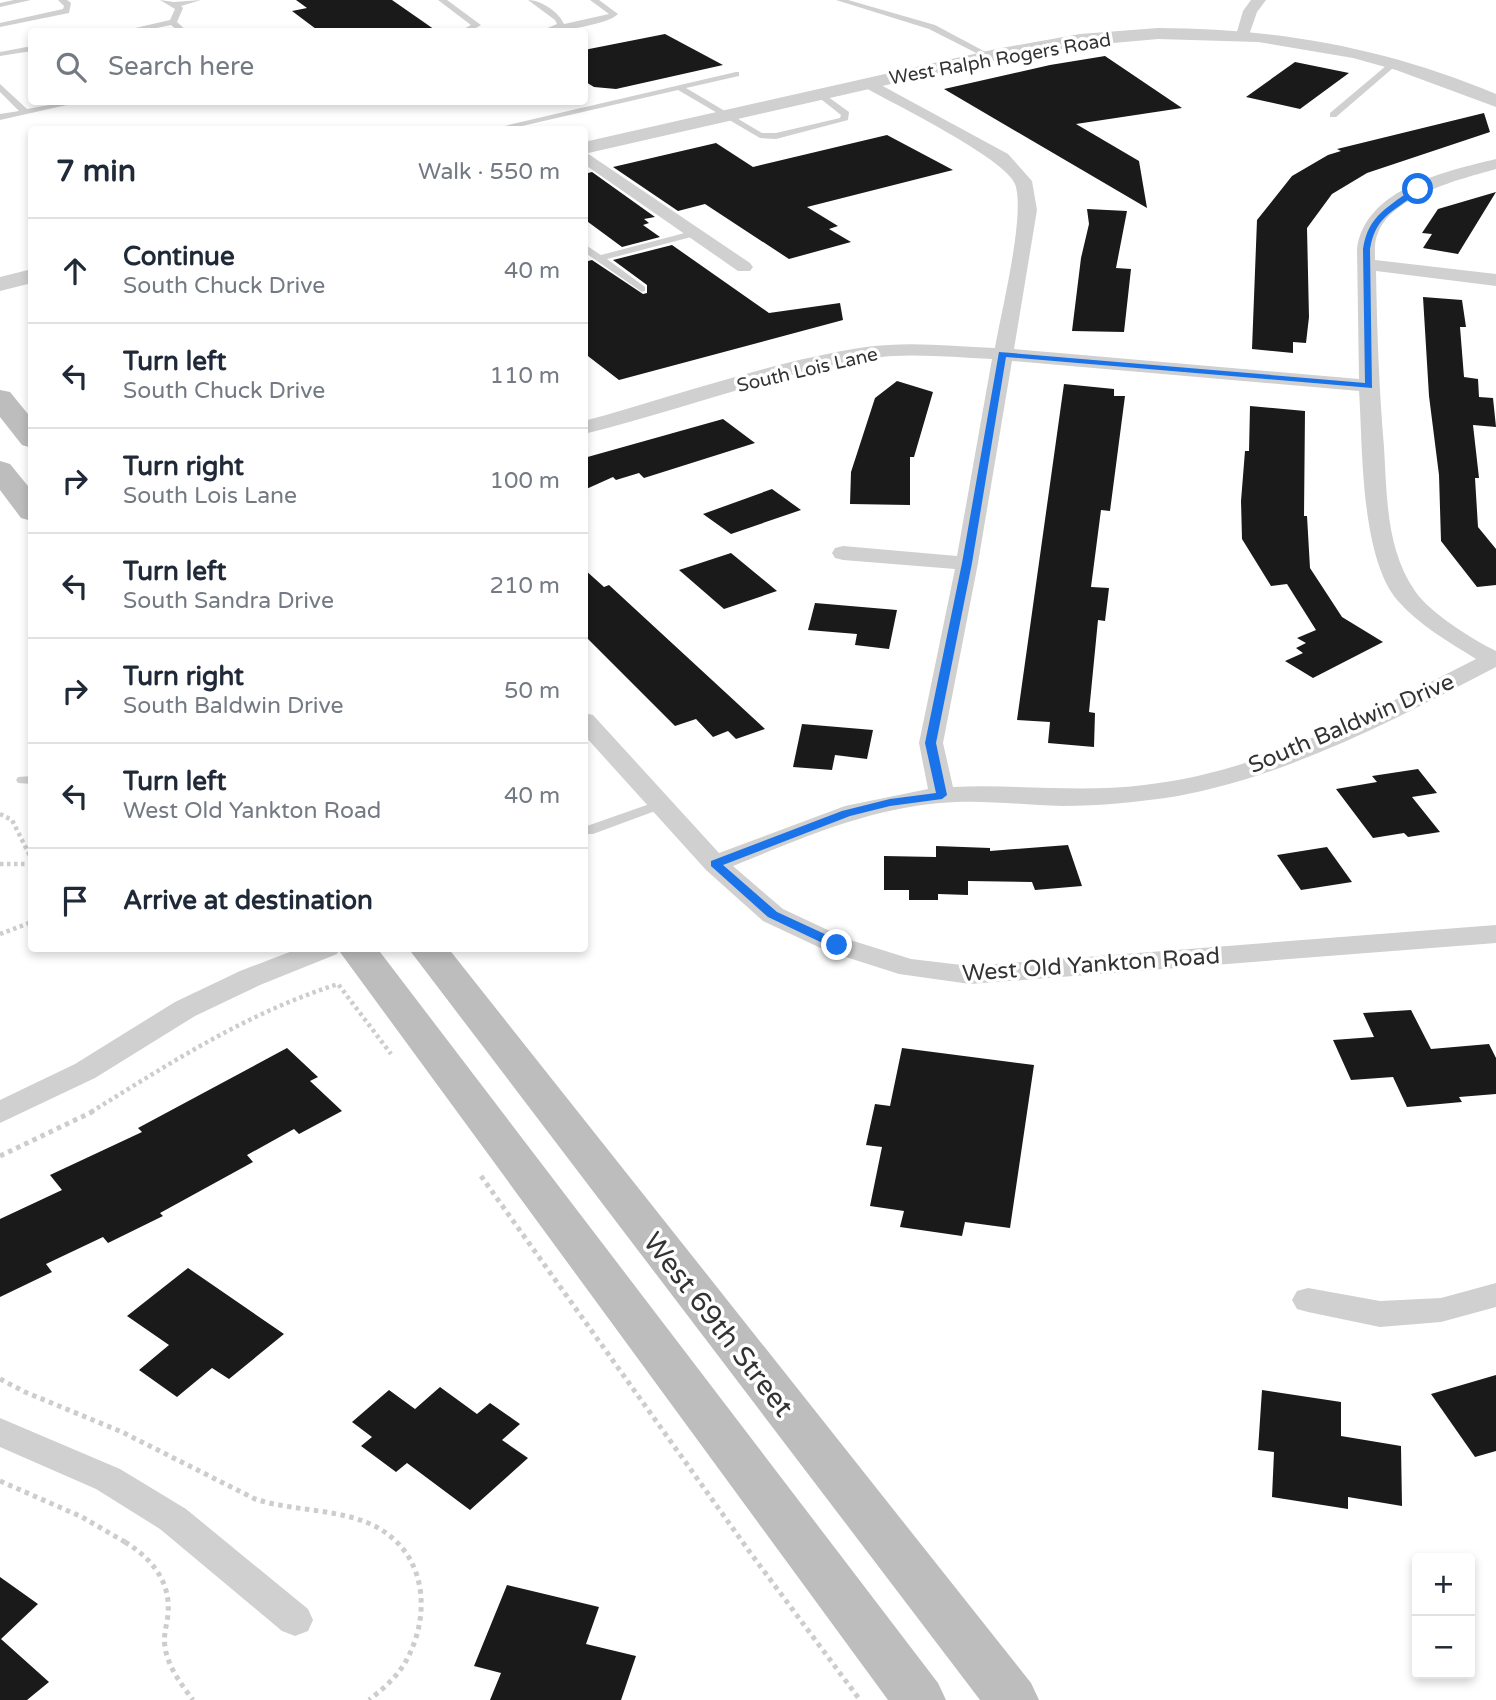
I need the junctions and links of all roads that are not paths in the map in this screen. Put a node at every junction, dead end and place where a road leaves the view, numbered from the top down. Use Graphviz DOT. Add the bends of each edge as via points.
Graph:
graph roads {
  1 [pos="27,0"];
  2 [pos="62,0"];
  3 [pos="164,0"];
  4 [pos="197,0"];
  5 [pos="442,0"];
  6 [pos="532,0"];
  7 [pos="594,0"];
  8 [pos="840,0"];
  9 [pos="1259,0"];
  10 [pos="0,5"];
  11 [pos="173,5"];
  12 [pos="173,22"];
  13 [pos="0,25"];
  14 [pos="142,28"];
  15 [pos="180,28"];
  16 [pos="471,28"];
  17 [pos="553,28"];
  18 [pos="1243,35"];
  19 [pos="28,49"];
  20 [pos="0,54"];
  21 [pos="990,57"];
  22 [pos="1396,62"];
  23 [pos="736,74"];
  24 [pos="869,83"];
  25 [pos="679,87"];
  26 [pos="0,88"];
  27 [pos="820,94"];
  28 [pos="1496,101"];
  29 [pos="61,105"];
  30 [pos="25,112"];
  31 [pos="1333,115"];
  32 [pos="725,116"];
  33 [pos="0,117"];
  34 [pos="508,126"];
  35 [pos="588,147"];
  36 [pos="588,159"];
  37 [pos="1496,164"];
  38 [pos="696,233"];
  39 [pos="588,250"];
  40 [pos="600,258"];
  41 [pos="1368,265"];
  42 [pos="744,267"];
  43 [pos="28,277"];
  44 [pos="1496,280"];
  45 [pos="0,284"];
  46 [pos="642,289"];
  47 [pos="1002,354"];
  48 [pos="1369,386"];
  49 [pos="0,398"];
  50 [pos="588,427"];
  51 [pos="28,434"];
  52 [pos="0,470"];
  53 [pos="28,507"];
  54 [pos="843,553"];
  55 [pos="967,563"];
  56 [pos="1494,659"];
  57 [pos="588,724"];
  58 [pos="942,795"];
  59 [pos="661,804"];
  60 [pos="588,831"];
  61 [pos="715,864"];
  62 [pos="1496,934"];
  63 [pos="317,952"];
  64 [pos="359,952"];
  65 [pos="430,952"];
  66 [pos="0,1113"];
  67 [pos="1496,1296"];
  68 [pos="1308,1300"];
  69 [pos="0,1432"];
  70 [pos="295,1620"];
  71 [pos="919,1700"];
  72 [pos="1012,1700"];
  1 -- 10 [label="lane"];
  2 -- 13 [label="lane" via="69,8 66,11"];
  3 -- 11 [label="lane"];
  4 -- 11 [label="lane"];
  5 -- 16 [label="lane" via="477,25"];
  6 -- 17 [label="lane" via="559,19 561,25"];
  7 -- 17 [label="lane" via="614,14"];
  8 -- 21 [label="lane" via="932,27"];
  9 -- 18 [label="street" via="1250,11"];
  11 -- 12 [label="lane" via="179,8"];
  12 -- 14 [label="lane"];
  12 -- 15 [label="lane"];
  18 -- 21 [label="street, West Ralph Rogers Road" via="1108,37"];
  18 -- 22 [label="street, West Ralph Rogers Road" via="1343,49"];
  19 -- 20 [label="lane"];
  21 -- 24 [label="street, West Ralph Rogers Road"];
  22 -- 28 [label="street, West Ralph Rogers Road"];
  22 -- 31 [label="lane"];
  23 -- 25 [label="lane"];
  24 -- 27 [label="street, West Ralph Rogers Road"];
  24 -- 47 [label="street" via="1002,158 1023,181 1028,210"];
  25 -- 32 [label="lane"];
  25 -- 34 [label="lane"];
  26 -- 30 [label="lane"];
  27 -- 32 [label="street, West Ralph Rogers Road"];
  27 -- 32 [label="lane" via="846,114 844,120 776,136 760,135"];
  29 -- 30 [label="lane"];
  30 -- 33 [label="lane"];
  32 -- 35 [label="street, West Ralph Rogers Road"];
  36 -- 38 [label="street"];
  37 -- 41 [label="street" via="1435,182 1402,199 1370,230"];
  38 -- 40 [label="lane"];
  38 -- 42 [label="street"];
  39 -- 40 [label="lane"];
  40 -- 46 [label="lane"];
  41 -- 44 [label="street"];
  41 -- 48 [label="street"];
  43 -- 45 [label="street"];
  47 -- 48 [label="street, South Lois Lane"];
  47 -- 50 [label="street, South Lois Lane" via="866,353 785,370"];
  47 -- 55 [label="street"];
  48 -- 56 [label="street" via="1379,529 1389,562 1406,596 1437,624"];
  49 -- 51 [label="main road"];
  52 -- 53 [label="main road"];
  54 -- 55 [label="street"];
  55 -- 58 [label="street" via="931,743"];
  56 -- 58 [label="street, South Baldwin Drive" via="1382,715 1285,756 1209,781 1079,798"];
  57 -- 59 [label="street"];
  58 -- 61 [label="street, South Baldwin Drive" via="846,813"];
  59 -- 60 [label="lane"];
  59 -- 61 [label="street"];
  61 -- 62 [label="street, West Old Yankton Road" via="773,915 837,945 909,968 970,975"];
  63 -- 66 [label="street" via="185,1009 85,1070"];
  64 -- 71 [label="main road"];
  65 -- 72 [label="main road, West 69th Street"];
  67 -- 68 [label="street" via="1441,1310 1380,1314"];
  69 -- 70 [label="street" via="108,1479 173,1519"];
}
